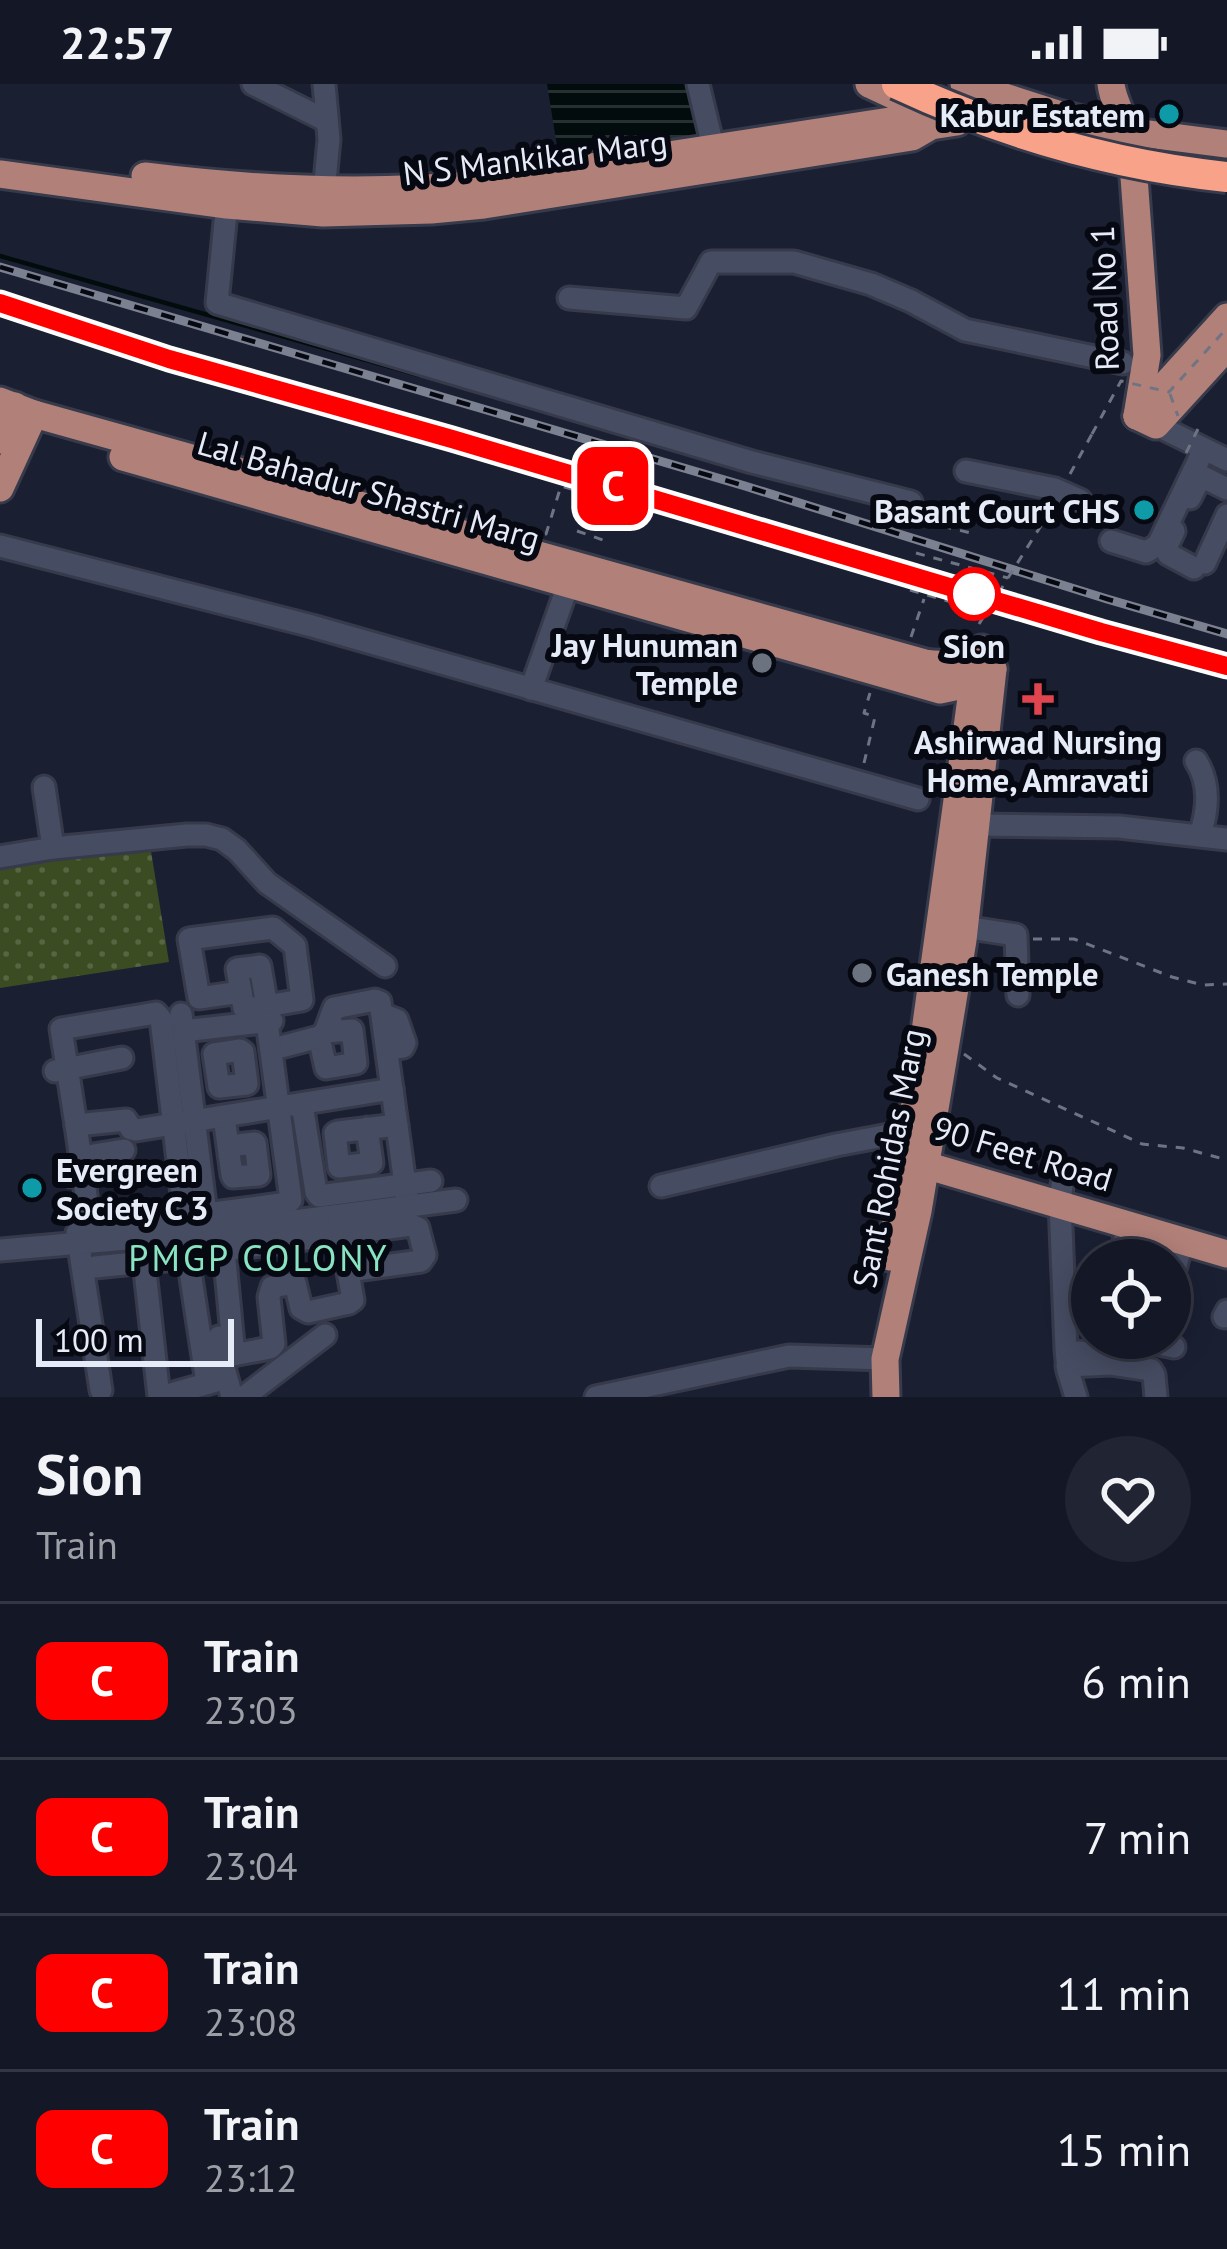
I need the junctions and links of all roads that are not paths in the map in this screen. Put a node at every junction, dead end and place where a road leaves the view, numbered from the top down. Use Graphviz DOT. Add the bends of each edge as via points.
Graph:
graph roads {
  1 [pos="254,84"];
  2 [pos="324,84"];
  3 [pos="698,84"];
  4 [pos="869,84"];
  5 [pos="1111,84"];
  6 [pos="1128,84"];
  7 [pos="973,86"];
  8 [pos="920,106"];
  9 [pos="327,121"];
  10 [pos="1124,123"];
  11 [pos="1227,144"];
  12 [pos="0,156"];
  13 [pos="716,158"];
  14 [pos="18,171"];
  15 [pos="1227,173"];
  16 [pos="1134,177"];
  17 [pos="1227,190"];
  18 [pos="228,194"];
  19 [pos="323,202"];
  20 [pos="569,298"];
  21 [pos="1227,317"];
  22 [pos="1227,347"];
  23 [pos="1123,363"];
  24 [pos="12,419"];
  25 [pos="1158,419"];
  26 [pos="1205,449"];
  27 [pos="966,471"];
  28 [pos="1201,476"];
  29 [pos="0,488"];
  30 [pos="1227,490"];
  31 [pos="1080,500"];
  32 [pos="911,502"];
  33 [pos="1227,515"];
  34 [pos="1111,541"];
  35 [pos="0,546"];
  36 [pos="513,559"];
  37 [pos="568,585"];
  38 [pos="978,657"];
  39 [pos="532,688"];
  40 [pos="1210,770"];
  41 [pos="44,787"];
  42 [pos="919,799"];
  43 [pos="976,825"];
  44 [pos="1200,835"];
  45 [pos="1227,839"];
  46 [pos="53,848"];
  47 [pos="0,856"];
  48 [pos="958,913"];
  49 [pos="385,966"];
  50 [pos="241,992"];
  51 [pos="1018,995"];
  52 [pos="941,1003"];
  53 [pos="272,1014"];
  54 [pos="47,1019"];
  55 [pos="281,1046"];
  56 [pos="232,1051"];
  57 [pos="122,1058"];
  58 [pos="61,1070"];
  59 [pos="281,1083"];
  60 [pos="392,1089"];
  61 [pos="232,1115"];
  62 [pos="292,1116"];
  63 [pos="184,1123"];
  64 [pos="76,1125"];
  65 [pos="397,1125"];
  66 [pos="367,1128"];
  67 [pos="228,1146"];
  68 [pos="917,1150"];
  69 [pos="121,1160"];
  70 [pos="78,1169"];
  71 [pos="301,1179"];
  72 [pos="431,1181"];
  73 [pos="661,1186"];
  74 [pos="1061,1194"];
  75 [pos="407,1195"];
  76 [pos="456,1200"];
  77 [pos="308,1218"];
  78 [pos="197,1224"];
  79 [pos="340,1224"];
  80 [pos="1131,1224"];
  81 [pos="1127,1239"];
  82 [pos="1211,1240"];
  83 [pos="86,1242"];
  84 [pos="0,1250"];
  85 [pos="144,1262"];
  86 [pos="95,1268"];
  87 [pos="348,1271"];
  88 [pos="325,1335"];
  89 [pos="879,1358"];
  90 [pos="1067,1358"];
  91 [pos="1071,1358"];
  92 [pos="225,1374"];
  93 [pos="105,1393"];
  94 [pos="159,1397"];
  95 [pos="244,1397"];
  96 [pos="596,1397"];
  97 [pos="874,1397"];
  98 [pos="886,1397"];
  99 [pos="1076,1397"];
  100 [pos="1156,1397"];
  1 -- 9 [label="street"];
  2 -- 9 [label="street"];
  3 -- 13 [label="street"];
  4 -- 8 [label="main road"];
  5 -- 10 [label="main road"];
  6 -- 10 [label="main road"];
  7 -- 8 [label="main road"];
  7 -- 10 [label="main road"];
  8 -- 13 [label="main road, N S Mankikar Marg" via="912,137"];
  8 -- 15 [label="highway, bridge" via="950,100 1130,156"];
  8 -- 16 [label="main road"];
  9 -- 19 [label="street"];
  10 -- 11 [label="main road"];
  12 -- 14 [label="main road, N S Mankikar Marg"];
  13 -- 19 [label="main road, N S Mankikar Marg" via="482,194"];
  14 -- 18 [label="main road, N S Mankikar Marg"];
  16 -- 17 [label="main road"];
  16 -- 25 [label="main road, Road No 1"];
  18 -- 19 [label="main road, N S Mankikar Marg"];
  18 -- 32 [label="street" via="217,303"];
  20 -- 23 [label="street" via="686,308 711,262 794,262 872,284 964,331"];
  21 -- 25 [label="main road"];
  22 -- 25 [label="main road"];
  24 -- 29 [label="main road"];
  24 -- 36 [label="main road, Lal Bahadur Shastri Marg"];
  24 -- 36 [label="main road, Lal Bahadur Shastri Marg" via="471,537"];
  25 -- 26 [label="street"];
  26 -- 28 [label="street"];
  26 -- 34 [label="street" via="1158,545 1146,551"];
  27 -- 31 [label="street"];
  28 -- 30 [label="street"];
  28 -- 33 [label="street" via="1168,554 1199,566"];
  35 -- 39 [label="street"];
  36 -- 37 [label="main road, Lal Bahadur Shastri Marg"];
  36 -- 38 [label="main road, Lal Bahadur Shastri Marg" via="925,663"];
  37 -- 38 [label="main road, Lal Bahadur Shastri Marg" via="929,688 954,688"];
  37 -- 39 [label="street"];
  38 -- 43 [label="main road, Sant Rohidas Marg"];
  38 -- 48 [label="main road, Sant Rohidas Marg"];
  39 -- 42 [label="street"];
  40 -- 44 [label="street"];
  41 -- 46 [label="street"];
  43 -- 44 [label="street"];
  43 -- 48 [label="main road, Sant Rohidas Marg"];
  44 -- 45 [label="street"];
  46 -- 47 [label="street"];
  46 -- 49 [label="street" via="222,838 267,883"];
  48 -- 51 [label="street" via="1015,935"];
  48 -- 52 [label="main road, Sant Rohidas Marg"];
  50 -- 53 [label="street" via="246,1009"];
  50 -- 53 [label="street" via="238,969 260,966"];
  50 -- 53 [label="street" via="199,998 189,939 278,929 295,946 303,998"];
  52 -- 68 [label="main road, Sant Rohidas Marg"];
  52 -- 68 [label="main road, Sant Rohidas Marg" via="948,1043"];
  53 -- 55 [label="street"];
  53 -- 59 [label="street"];
  53 -- 63 [label="street" via="182,1023"];
  54 -- 58 [label="street"];
  55 -- 59 [label="street"];
  55 -- 60 [label="street" via="322,1035 340,1005 375,1000"];
  56 -- 61 [label="street"];
  57 -- 58 [label="street"];
  58 -- 63 [label="street" via="62,1028 156,1013"];
  58 -- 64 [label="street"];
  58 -- 70 [label="street"];
  59 -- 62 [label="street"];
  60 -- 62 [label="street"];
  60 -- 65 [label="street"];
  61 -- 62 [label="street"];
  61 -- 63 [label="street"];
  61 -- 67 [label="street"];
  62 -- 71 [label="street"];
  63 -- 64 [label="street" via="134,1130 126,1120"];
  63 -- 78 [label="street"];
  64 -- 70 [label="street"];
  65 -- 66 [label="street"];
  65 -- 75 [label="street"];
  68 -- 73 [label="street" via="836,1144"];
  68 -- 74 [label="main road, 90 Feet Road"];
  68 -- 89 [label="main road, Sant Rohidas Marg" via="918,1210"];
  69 -- 70 [label="street"];
  70 -- 78 [label="street" via="93,1226"];
  70 -- 83 [label="street"];
  71 -- 75 [label="street" via="319,1196"];
  71 -- 77 [label="street"];
  71 -- 78 [label="street" via="288,1203"];
  72 -- 75 [label="street"];
  74 -- 80 [label="main road, 90 Feet Road"];
  74 -- 82 [label="main road, 90 Feet Road"];
  74 -- 90 [label="street"];
  75 -- 76 [label="street"];
  75 -- 79 [label="street"];
  77 -- 78 [label="street"];
  77 -- 79 [label="street"];
  78 -- 83 [label="street"];
  78 -- 92 [label="street"];
  79 -- 87 [label="street"];
  79 -- 87 [label="street" via="414,1226 425,1255"];
  79 -- 92 [label="street" via="224,1250"];
  80 -- 81 [label="street"];
  80 -- 82 [label="main road, 90 Feet Road"];
  83 -- 84 [label="street"];
  83 -- 86 [label="street"];
  83 -- 93 [label="street"];
  85 -- 86 [label="street"];
  85 -- 92 [label="street" via="188,1258"];
  85 -- 94 [label="street"];
  86 -- 93 [label="street"];
  87 -- 92 [label="street" via="352,1300 308,1312 295,1283 272,1287 274,1344"];
  88 -- 95 [label="street"];
  89 -- 96 [label="street" via="789,1356"];
  89 -- 97 [label="main road, Sant Rohidas Marg"];
  89 -- 98 [label="main road, Sant Rohidas Marg"];
  90 -- 91 [label="street"];
  90 -- 99 [label="street"];
  90 -- 100 [label="street" via="1150,1370"];
  92 -- 94 [label="street"];
}
